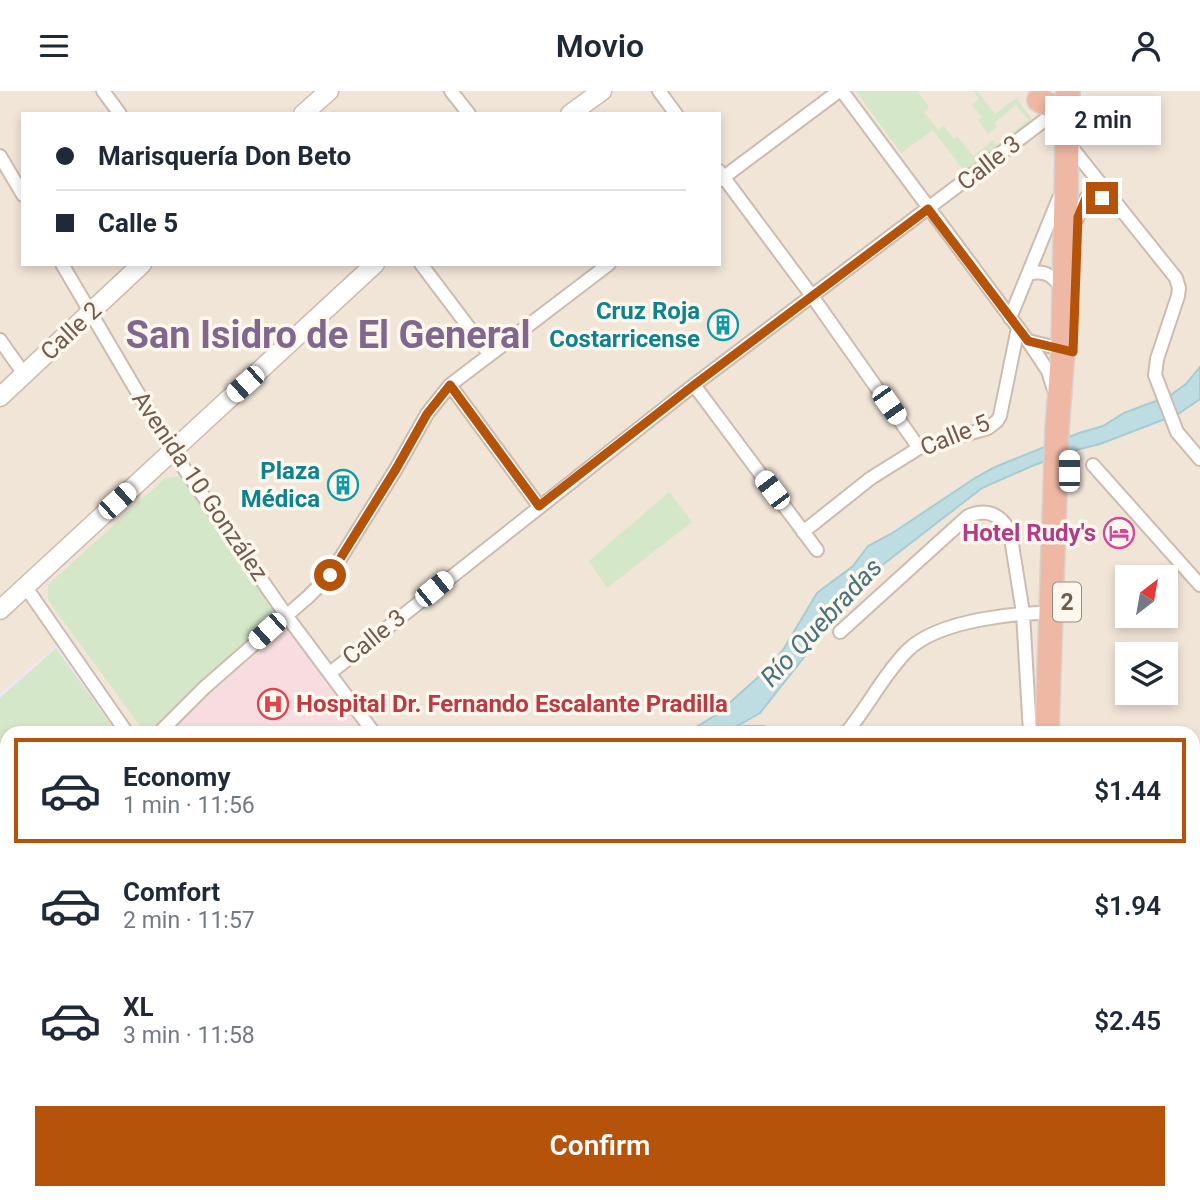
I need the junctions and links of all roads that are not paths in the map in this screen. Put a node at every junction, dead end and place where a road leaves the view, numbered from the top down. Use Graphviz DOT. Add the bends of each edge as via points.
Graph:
graph roads {
  1 [pos="103,91"];
  2 [pos="329,91"];
  3 [pos="451,91"];
  4 [pos="602,91"];
  5 [pos="659,91"];
  6 [pos="841,91"];
  7 [pos="1057,98"];
  8 [pos="119,112"];
  9 [pos="305,112"];
  10 [pos="467,112"];
  11 [pos="573,112"];
  12 [pos="675,112"];
  13 [pos="1068,142"];
  14 [pos="0,156"];
  15 [pos="1082,161"];
  16 [pos="721,176"];
  17 [pos="1066,182"];
  18 [pos="21,192"];
  19 [pos="1118,206"];
  20 [pos="928,209"];
  21 [pos="1078,217"];
  22 [pos="63,266"];
  23 [pos="140,266"];
  24 [pos="373,266"];
  25 [pos="423,266"];
  26 [pos="604,266"];
  27 [pos="1029,274"];
  28 [pos="1063,289"];
  29 [pos="812,296"];
  30 [pos="90,312"];
  31 [pos="1014,323"];
  32 [pos="0,339"];
  33 [pos="1028,341"];
  34 [pos="1068,351"];
  35 [pos="489,354"];
  36 [pos="24,374"];
  37 [pos="450,385"];
  38 [pos="694,385"];
  39 [pos="0,397"];
  40 [pos="1062,420"];
  41 [pos="919,448"];
  42 [pos="172,451"];
  43 [pos="1200,459"];
  44 [pos="1093,465"];
  45 [pos="539,506"];
  46 [pos="803,532"];
  47 [pos="817,550"];
  48 [pos="1200,560"];
  49 [pos="1189,570"];
  50 [pos="1200,585"];
  51 [pos="25,586"];
  52 [pos="0,610"];
  53 [pos="1023,613"];
  54 [pos="1059,613"];
  55 [pos="286,615"];
  56 [pos="840,632"];
  57 [pos="330,673"];
  58 [pos="122,726"];
  59 [pos="166,726"];
  60 [pos="369,726"];
  61 [pos="851,726"];
  62 [pos="1030,726"];
  63 [pos="1048,726"];
  64 [pos="1062,726"];
  1 -- 8 [label="street"];
  2 -- 9 [label="main road"];
  3 -- 10 [label="street"];
  4 -- 11 [label="main road"];
  5 -- 12 [label="street"];
  6 -- 16 [label="street"];
  6 -- 20 [label="street"];
  7 -- 13 [label="highway, 2"];
  7 -- 15 [label="highway, 2"];
  7 -- 20 [label="street, Calle 3"];
  13 -- 15 [label="street"];
  13 -- 17 [label="highway, 2"];
  14 -- 18 [label="street"];
  15 -- 19 [label="street"];
  15 -- 21 [label="highway, 2"];
  16 -- 29 [label="street"];
  17 -- 27 [label="street, Calle 5"];
  17 -- 28 [label="highway, 2"];
  19 -- 21 [label="street" via="1093,196 1086,198"];
  19 -- 43 [label="street" via="1164,261 1179,288 1156,375 1177,432"];
  20 -- 29 [label="street, Calle 3"];
  20 -- 31 [label="street"];
  21 -- 34 [label="highway, 2"];
  22 -- 30 [label="street, Avenida 10 González"];
  23 -- 30 [label="main road, Calle 2"];
  24 -- 42 [label="main road"];
  25 -- 35 [label="street"];
  26 -- 35 [label="street"];
  27 -- 28 [label="street" via="1046,273"];
  27 -- 31 [label="street, Calle 5"];
  28 -- 34 [label="highway, 2"];
  29 -- 38 [label="street, Calle 3"];
  29 -- 41 [label="street"];
  30 -- 36 [label="main road, Calle 2"];
  30 -- 42 [label="street, Avenida 10 González"];
  31 -- 33 [label="street"];
  31 -- 41 [label="street, Calle 5" via="997,421 988,428"];
  32 -- 36 [label="street"];
  33 -- 34 [label="street"];
  33 -- 40 [label="street" via="1048,370"];
  34 -- 40 [label="highway, 2"];
  35 -- 37 [label="street"];
  36 -- 39 [label="main road, Calle 2"];
  37 -- 45 [label="street"];
  37 -- 55 [label="street" via="427,414 330,575"];
  38 -- 45 [label="street, Calle 3"];
  38 -- 46 [label="street"];
  40 -- 54 [label="highway, 2"];
  41 -- 46 [label="street, Calle 5" via="871,478"];
  42 -- 51 [label="main road"];
  42 -- 55 [label="street, Avenida 10 González"];
  44 -- 49 [label="street"];
  45 -- 57 [label="street, Calle 3"];
  46 -- 47 [label="street"];
  48 -- 49 [label="street"];
  49 -- 50 [label="street"];
  51 -- 52 [label="main road"];
  51 -- 58 [label="street"];
  53 -- 54 [label="street"];
  53 -- 56 [label="street" via="1010,532 996,515 979,512 968,516"];
  53 -- 61 [label="street" via="940,631 922,640 902,658"];
  53 -- 62 [label="street"];
  54 -- 63 [label="highway, 2"];
  54 -- 64 [label="highway, 2"];
  55 -- 57 [label="street, Avenida 10 González"];
  55 -- 59 [label="street"];
  57 -- 60 [label="street, Avenida 10 González"];
}
